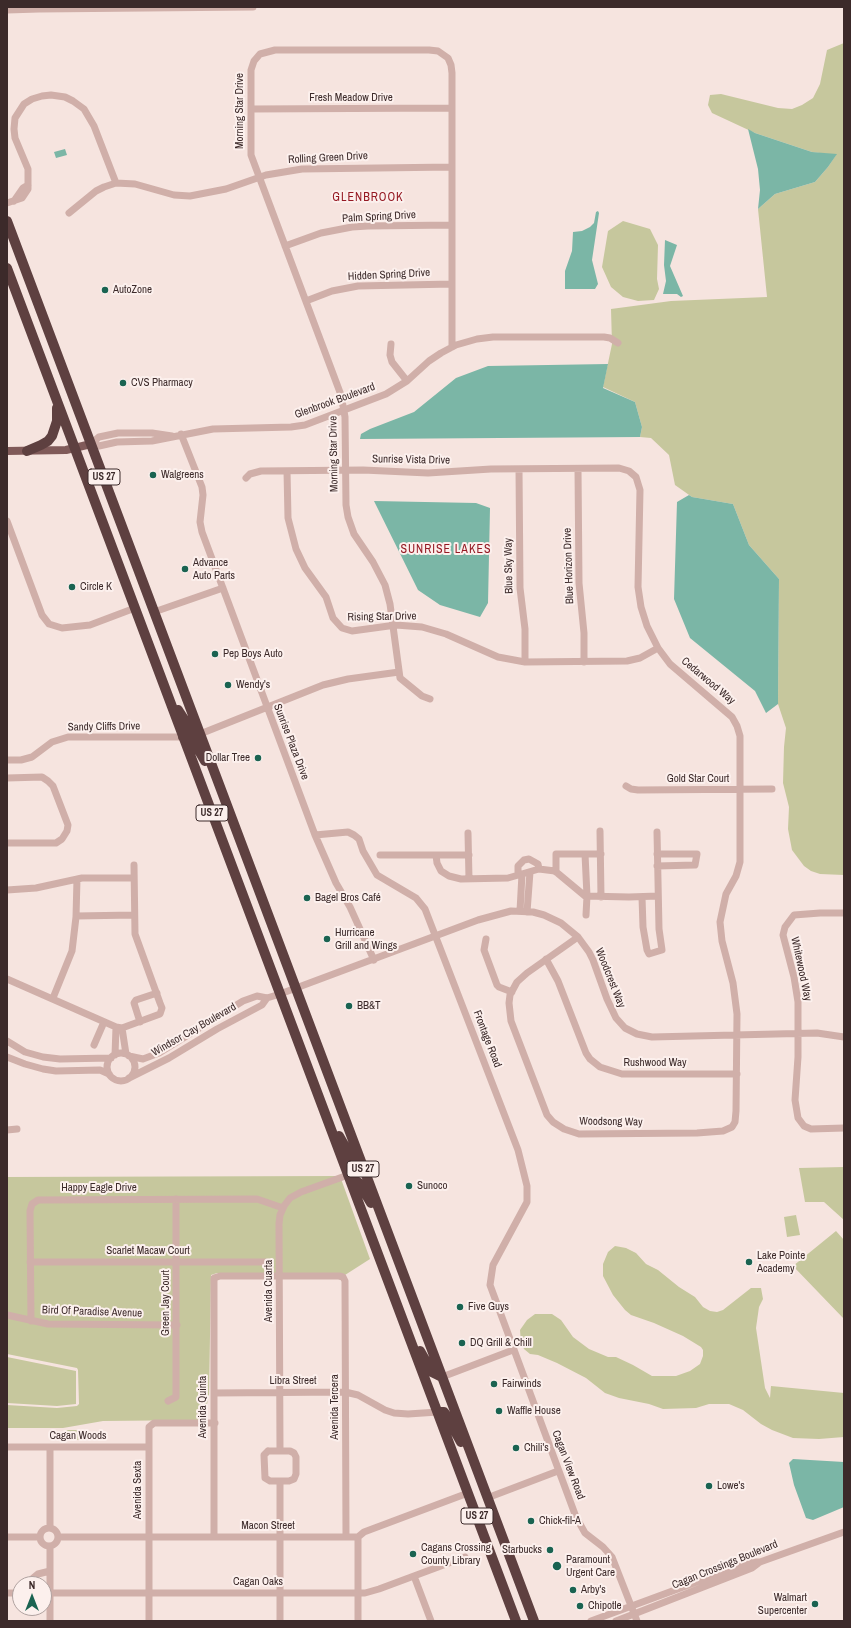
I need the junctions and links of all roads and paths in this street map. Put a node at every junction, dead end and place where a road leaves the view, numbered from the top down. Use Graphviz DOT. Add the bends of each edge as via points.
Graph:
graph roads {
  1 [pos="253,7"];
  2 [pos="36,8"];
  3 [pos="7,10"];
  4 [pos="452,108"];
  5 [pos="251,109"];
  6 [pos="452,167"];
  7 [pos="260,177"];
  8 [pos="116,183"];
  9 [pos="10,202"];
  10 [pos="69,213"];
  11 [pos="7,221"];
  12 [pos="452,225"];
  13 [pos="7,235"];
  14 [pos="286,246"];
  15 [pos="20,256"];
  16 [pos="7,268"];
  17 [pos="452,284"];
  18 [pos="306,301"];
  19 [pos="618,343"];
  20 [pos="391,344"];
  21 [pos="452,347"];
  22 [pos="407,381"];
  23 [pos="57,400"];
  24 [pos="344,410"];
  25 [pos="181,434"];
  26 [pos="91,444"];
  27 [pos="75,449"];
  28 [pos="7,451"];
  29 [pos="27,451"];
  30 [pos="578,468"];
  31 [pos="519,469"];
  32 [pos="346,470"];
  33 [pos="287,471"];
  34 [pos="246,478"];
  35 [pos="7,522"];
  36 [pos="223,588"];
  37 [pos="135,608"];
  38 [pos="154,612"];
  39 [pos="392,626"];
  40 [pos="658,648"];
  41 [pos="525,662"];
  42 [pos="584,662"];
  43 [pos="399,672"];
  44 [pos="167,692"];
  45 [pos="430,699"];
  46 [pos="267,708"];
  47 [pos="200,734"];
  48 [pos="183,737"];
  49 [pos="7,760"];
  50 [pos="7,778"];
  51 [pos="217,779"];
  52 [pos="626,786"];
  53 [pos="772,789"];
  54 [pos="740,790"];
  55 [pos="600,831"];
  56 [pos="657,832"];
  57 [pos="468,833"];
  58 [pos="315,834"];
  59 [pos="7,843"];
  60 [pos="585,854"];
  61 [pos="601,854"];
  62 [pos="657,854"];
  63 [pos="380,855"];
  64 [pos="436,855"];
  65 [pos="469,855"];
  66 [pos="134,865"];
  67 [pos="657,866"];
  68 [pos="539,869"];
  69 [pos="530,872"];
  70 [pos="556,872"];
  71 [pos="520,874"];
  72 [pos="134,878"];
  73 [pos="77,879"];
  74 [pos="469,879"];
  75 [pos="7,890"];
  76 [pos="587,896"];
  77 [pos="658,896"];
  78 [pos="601,897"];
  79 [pos="642,897"];
  80 [pos="523,912"];
  81 [pos="844,913"];
  82 [pos="134,915"];
  83 [pos="586,915"];
  84 [pos="76,916"];
  85 [pos="436,937"];
  86 [pos="578,937"];
  87 [pos="486,939"];
  88 [pos="374,960"];
  89 [pos="546,960"];
  90 [pos="7,979"];
  91 [pos="296,988"];
  92 [pos="512,992"];
  93 [pos="157,994"];
  94 [pos="280,994"];
  95 [pos="53,998"];
  96 [pos="267,998"];
  97 [pos="104,1022"];
  98 [pos="140,1022"];
  99 [pos="119,1028"];
  100 [pos="194,1032"];
  101 [pos="798,1034"];
  102 [pos="737,1036"];
  103 [pos="844,1037"];
  104 [pos="199,1040"];
  105 [pos="7,1041"];
  106 [pos="94,1045"];
  107 [pos="127,1055"];
  108 [pos="113,1056"];
  109 [pos="7,1057"];
  110 [pos="109,1074"];
  111 [pos="737,1074"];
  112 [pos="129,1078"];
  113 [pos="326,1116"];
  114 [pos="844,1128"];
  115 [pos="17,1129"];
  116 [pos="7,1130"];
  117 [pos="361,1163"];
  118 [pos="348,1175"];
  119 [pos="176,1199"];
  120 [pos="283,1208"];
  121 [pos="384,1223"];
  122 [pos="30,1262"];
  123 [pos="177,1262"];
  124 [pos="266,1262"];
  125 [pos="280,1276"];
  126 [pos="7,1315"];
  127 [pos="31,1321"];
  128 [pos="177,1325"];
  129 [pos="405,1327"];
  130 [pos="513,1350"];
  131 [pos="442,1377"];
  132 [pos="280,1392"];
  133 [pos="346,1392"];
  134 [pos="214,1393"];
  135 [pos="168,1401"];
  136 [pos="438,1412"];
  137 [pos="215,1422"];
  138 [pos="7,1447"];
  139 [pos="50,1447"];
  140 [pos="149,1447"];
  141 [pos="280,1450"];
  142 [pos="558,1471"];
  143 [pos="280,1481"];
  144 [pos="468,1493"];
  145 [pos="487,1498"];
  146 [pos="498,1525"];
  147 [pos="50,1527"];
  148 [pos="844,1532"];
  149 [pos="7,1537"];
  150 [pos="40,1537"];
  151 [pos="59,1537"];
  152 [pos="148,1537"];
  153 [pos="214,1537"];
  154 [pos="280,1537"];
  155 [pos="346,1537"];
  156 [pos="358,1537"];
  157 [pos="50,1546"];
  158 [pos="465,1557"];
  159 [pos="50,1571"];
  160 [pos="36,1576"];
  161 [pos="49,1576"];
  162 [pos="414,1576"];
  163 [pos="52,1593"];
  164 [pos="149,1593"];
  165 [pos="280,1593"];
  166 [pos="358,1593"];
  167 [pos="633,1610"];
  168 [pos="149,1621"];
  169 [pos="280,1621"];
  170 [pos="358,1621"];
  171 [pos="431,1621"];
  172 [pos="516,1621"];
  173 [pos="534,1621"];
  174 [pos="591,1621"];
  175 [pos="616,1621"];
  176 [pos="638,1621"];
  1 -- 2 [label="street"];
  2 -- 3 [label="street"];
  4 -- 5 [label="street, Fresh Meadow Drive"];
  4 -- 5 [label="street, Morning Star Drive" via="452,69 447,53 429,50 275,50 253,56"];
  4 -- 6 [label="street, Morning Star Drive"];
  5 -- 7 [label="street, Morning Star Drive" via="251,152"];
  6 -- 7 [label="street, Rolling Green Drive" via="317,168"];
  6 -- 12 [label="street, Morning Star Drive"];
  7 -- 8 [label="street, Rolling Green Drive" via="226,189 194,196 180,196 138,184"];
  7 -- 14 [label="street, Morning Star Drive"];
  8 -- 9 [label="street" via="87,112 65,97 37,97 28,101 19,110 14,121 15,138 28,169 28,191 22,198"];
  8 -- 10 [label="street" via="96,191"];
  11 -- 15 [label="highway, US 27"];
  12 -- 14 [label="street, Palm Spring Drive" via="352,227 322,233"];
  12 -- 17 [label="street, Morning Star Drive"];
  13 -- 15 [label="highway"];
  14 -- 18 [label="street, Morning Star Drive"];
  15 -- 26 [label="highway, US 27"];
  16 -- 23 [label="highway, US 27"];
  17 -- 18 [label="street, Hidden Spring Drive" via="358,286"];
  17 -- 21 [label="street, Morning Star Drive"];
  18 -- 24 [label="street, Morning Star Drive"];
  19 -- 21 [label="street, Glenbrook Boulevard" via="604,337 493,338 471,340"];
  20 -- 22 [label="street" via="392,362"];
  21 -- 22 [label="street, Glenbrook Boulevard" via="433,358"];
  22 -- 24 [label="street, Glenbrook Boulevard" via="386,394"];
  23 -- 27 [label="highway, US 27"];
  23 -- 29 [label="highway" via="57,421 52,436 48,441"];
  24 -- 25 [label="street, Glenbrook Boulevard" via="296,427 213,428"];
  24 -- 32 [label="street, Morning Star Drive"];
  25 -- 26 [label="street, Glenbrook Boulevard" via="152,441 118,442 99,446"];
  25 -- 36 [label="street, Sunrise Plaza Drive" via="202,487 201,527"];
  26 -- 27 [label="main road"];
  26 -- 38 [label="highway, US 27"];
  27 -- 29 [label="main road"];
  27 -- 37 [label="highway, US 27"];
  28 -- 29 [label="main road"];
  30 -- 31 [label="street, Sunrise Vista Drive"];
  30 -- 40 [label="street, Cedarwood Way" via="623,469 632,473 638,480 638,594 644,619"];
  30 -- 42 [label="street, Blue Horizon Drive" via="579,583"];
  31 -- 32 [label="street, Sunrise Vista Drive" via="428,473"];
  31 -- 41 [label="street, Blue Sky Way" via="520,582"];
  32 -- 33 [label="street, Sunrise Vista Drive"];
  32 -- 39 [label="street, Morning Star Drive" via="346,505 349,522 357,540 382,578"];
  33 -- 34 [label="street, Sunrise Vista Drive" via="258,471"];
  33 -- 39 [label="street, Rising Star Drive" via="288,512 294,542 306,568 326,597 335,622 342,628 352,631"];
  35 -- 37 [label="street" via="42,615 49,624 62,628 90,625"];
  36 -- 38 [label="street"];
  36 -- 46 [label="street, Sunrise Plaza Drive"];
  37 -- 44 [label="highway, US 27"];
  38 -- 47 [label="highway, US 27"];
  39 -- 41 [label="street, Rising Star Drive" via="417,626 434,630 498,657"];
  39 -- 43 [label="street, Morning Star Drive"];
  40 -- 42 [label="street, Rising Star Drive" via="627,662"];
  40 -- 54 [label="street, Cedarwood Way" via="674,668 725,709 735,721 740,742"];
  41 -- 42 [label="street, Rising Star Drive"];
  43 -- 45 [label="street" via="400,678 422,696"];
  43 -- 46 [label="street" via="335,681"];
  44 -- 47 [label="highway" via="191,730"];
  44 -- 48 [label="highway, US 27"];
  46 -- 47 [label="street"];
  46 -- 58 [label="street, Sunrise Plaza Drive"];
  47 -- 51 [label="highway, US 27"];
  48 -- 49 [label="street, Sandy Cliffs Drive" via="68,737 52,742 32,757"];
  48 -- 51 [label="highway" via="194,742"];
  48 -- 94 [label="highway, US 27"];
  50 -- 59 [label="street" via="42,778 48,781 54,786 68,824 67,832 56,843"];
  51 -- 91 [label="highway, US 27"];
  52 -- 54 [label="street, Gold Star Court" via="638,790"];
  53 -- 54 [label="street, Gold Star Court"];
  54 -- 102 [label="street, Cedarwood Way" via="740,862 726,894 720,922 735,997"];
  55 -- 61 [label="street"];
  56 -- 62 [label="street"];
  57 -- 65 [label="street"];
  58 -- 85 [label="street, Frontage Road" via="348,832 358,839 377,875 416,898 426,909"];
  58 -- 88 [label="street, Sunrise Plaza Drive"];
  60 -- 61 [label="street"];
  60 -- 70 [label="street" via="556,854"];
  60 -- 76 [label="street"];
  61 -- 78 [label="street"];
  62 -- 67 [label="street"];
  62 -- 67 [label="street" via="697,854 695,865"];
  63 -- 64 [label="street"];
  64 -- 65 [label="street"];
  64 -- 74 [label="street" via="441,872 460,879"];
  65 -- 74 [label="street"];
  66 -- 72 [label="street"];
  67 -- 77 [label="street"];
  68 -- 69 [label="street"];
  68 -- 70 [label="street"];
  68 -- 71 [label="street" via="538,864 529,859 524,860 518,866"];
  69 -- 71 [label="street"];
  69 -- 80 [label="street"];
  70 -- 76 [label="street"];
  71 -- 74 [label="street" via="508,878"];
  71 -- 80 [label="street"];
  72 -- 73 [label="street"];
  72 -- 82 [label="street"];
  73 -- 75 [label="street" via="36,888"];
  73 -- 84 [label="street"];
  76 -- 78 [label="street"];
  76 -- 83 [label="street"];
  77 -- 79 [label="street"];
  77 -- 79 [label="street" via="662,950 649,954 643,928"];
  78 -- 79 [label="street"];
  80 -- 85 [label="street, Woodcrest Way" via="511,911 490,916"];
  80 -- 86 [label="street, Woodcrest Way" via="554,919"];
  81 -- 101 [label="street, Whitewood Way" via="794,915 783,930 783,941 790,960 797,995"];
  82 -- 84 [label="street"];
  82 -- 93 [label="street" via="135,934"];
  84 -- 95 [label="street" via="72,951"];
  85 -- 88 [label="street, Woodcrest Way"];
  85 -- 130 [label="street, Frontage Road" via="518,1150 527,1186 527,1202 493,1265 490,1285"];
  86 -- 89 [label="street, Woodsong Way"];
  86 -- 102 [label="street, Woodcrest Way" via="593,960 612,1013 625,1028 652,1037"];
  87 -- 92 [label="street" via="484,950 497,985"];
  88 -- 91 [label="street, Woodcrest Way"];
  89 -- 92 [label="street, Woodsong Way" via="517,982"];
  89 -- 111 [label="street, Rushwood Way" via="558,981 586,1053 600,1067 622,1074"];
  90 -- 95 [label="street"];
  91 -- 94 [label="street, Woodcrest Way"];
  91 -- 117 [label="highway, US 27"];
  92 -- 111 [label="street, Woodsong Way" via="508,1003 510,1018 532,1079 547,1115 564,1129 579,1134 723,1131 735,1122"];
  93 -- 98 [label="street" via="162,1008 160,1014"];
  93 -- 98 [label="street" via="136,1000 134,1003"];
  94 -- 96 [label="street, Windsor Cay Boulevard"];
  94 -- 113 [label="highway, US 27"];
  95 -- 97 [label="street"];
  96 -- 100 [label="street, Windsor Cay Boulevard" via="257,996 243,1001"];
  96 -- 104 [label="street, Windsor Cay Boulevard" via="262,1005"];
  97 -- 99 [label="street"];
  97 -- 106 [label="street"];
  98 -- 99 [label="street"];
  99 -- 107 [label="street"];
  99 -- 108 [label="street"];
  100 -- 104 [label="street"];
  100 -- 107 [label="street, Windsor Cay Boulevard" via="150,1057 143,1059"];
  101 -- 102 [label="street, Woodcrest Way"];
  101 -- 103 [label="street, Woodcrest Way"];
  101 -- 114 [label="street" via="795,1092 798,1118 804,1126 811,1129"];
  102 -- 111 [label="street, Woodsong Way"];
  104 -- 112 [label="street, Windsor Cay Boulevard"];
  105 -- 108 [label="street, Windsor Cay Boulevard" via="25,1052 43,1057 67,1059"];
  107 -- 108 [label="street, Windsor Cay Boulevard"];
  107 -- 112 [label="street" via="132,1059 134,1067"];
  108 -- 110 [label="street" via="107,1065"];
  109 -- 110 [label="street" via="43,1069 100,1070"];
  110 -- 112 [label="street" via="116,1080"];
  113 -- 117 [label="highway" via="351,1157"];
  113 -- 118 [label="highway, US 27"];
  115 -- 116 [label="street"];
  117 -- 121 [label="highway, US 27"];
  118 -- 120 [label="street" via="301,1192 290,1198"];
  118 -- 121 [label="highway" via="360,1183"];
  118 -- 129 [label="highway, US 27"];
  119 -- 120 [label="street, Happy Eagle Drive" via="257,1199"];
  119 -- 122 [label="street, Happy Eagle Drive" via="38,1200 30,1209"];
  119 -- 123 [label="street, Green Jay Court"];
  120 -- 125 [label="street, Avenida Cuarta" via="279,1224"];
  121 -- 131 [label="highway, US 27"];
  122 -- 123 [label="street, Scarlet Macaw Court"];
  122 -- 127 [label="street, Happy Eagle Drive"];
  123 -- 124 [label="street, Scarlet Macaw Court"];
  123 -- 128 [label="street, Green Jay Court"];
  125 -- 132 [label="street, Avenida Cuarta"];
  125 -- 133 [label="street, Avenida Tercera" via="343,1277"];
  125 -- 134 [label="street, Avenida Quinta" via="215,1277"];
  126 -- 127 [label="street, Bird Of Paradise Avenue"];
  127 -- 128 [label="street, Bird Of Paradise Avenue" via="48,1324"];
  128 -- 135 [label="street, Green Jay Court" via="176,1397"];
  129 -- 131 [label="highway" via="432,1372"];
  129 -- 136 [label="highway, US 27"];
  130 -- 131 [label="street"];
  130 -- 142 [label="street, Cagan View Road"];
  131 -- 145 [label="highway, US 27"];
  132 -- 133 [label="street, Libra Street"];
  132 -- 134 [label="street, Libra Street"];
  132 -- 141 [label="street, Avenida Cuarta"];
  133 -- 136 [label="street, Libra Street" via="358,1394 394,1413"];
  133 -- 155 [label="street, Avenida Tercera"];
  134 -- 137 [label="street, Avenida Quinta"];
  136 -- 144 [label="highway, US 27"];
  136 -- 146 [label="highway" via="446,1414 461,1443 489,1518"];
  137 -- 140 [label="street, Avenida Sexta" via="153,1423 149,1427"];
  137 -- 153 [label="street, Avenida Quinta"];
  138 -- 139 [label="street, Cagan Woods"];
  139 -- 140 [label="street, Cagan Woods"];
  139 -- 147 [label="street"];
  140 -- 152 [label="street, Avenida Sexta"];
  141 -- 143 [label="street" via="292,1451 296,1457 295,1478 291,1481"];
  141 -- 143 [label="street" via="265,1452 264,1475 267,1480"];
  142 -- 145 [label="street"];
  142 -- 167 [label="street, Cagan View Road" via="580,1525 588,1536 612,1557"];
  143 -- 154 [label="street"];
  144 -- 156 [label="street, Macon Street" via="364,1532"];
  144 -- 172 [label="highway, US 27"];
  145 -- 146 [label="highway, US 27"];
  146 -- 173 [label="highway, US 27"];
  147 -- 150 [label="street" via="44,1529"];
  147 -- 151 [label="street" via="57,1531"];
  148 -- 167 [label="street, Cagan Crossings Boulevard" via="760,1562 751,1562"];
  149 -- 150 [label="street"];
  150 -- 157 [label="street" via="42,1542"];
  151 -- 152 [label="street, Macon Street"];
  151 -- 157 [label="street" via="55,1544"];
  152 -- 153 [label="street, Macon Street"];
  152 -- 164 [label="street, Avenida Sexta"];
  153 -- 154 [label="street, Macon Street"];
  154 -- 155 [label="street, Macon Street"];
  154 -- 165 [label="street"];
  155 -- 156 [label="street, Macon Street"];
  156 -- 166 [label="street"];
  157 -- 159 [label="street"];
  158 -- 162 [label="street, Cagan Oaks"];
  159 -- 160 [label="street"];
  159 -- 161 [label="street"];
  162 -- 166 [label="street, Cagan Oaks" via="372,1592"];
  162 -- 171 [label="street"];
  163 -- 164 [label="street, Cagan Oaks"];
  164 -- 165 [label="street, Cagan Oaks"];
  164 -- 168 [label="street, Avenida Sexta"];
  165 -- 166 [label="street, Cagan Oaks"];
  165 -- 169 [label="street"];
  166 -- 170 [label="street"];
  167 -- 174 [label="street"];
  167 -- 175 [label="street"];
  167 -- 176 [label="street, Cagan View Road"];
}
